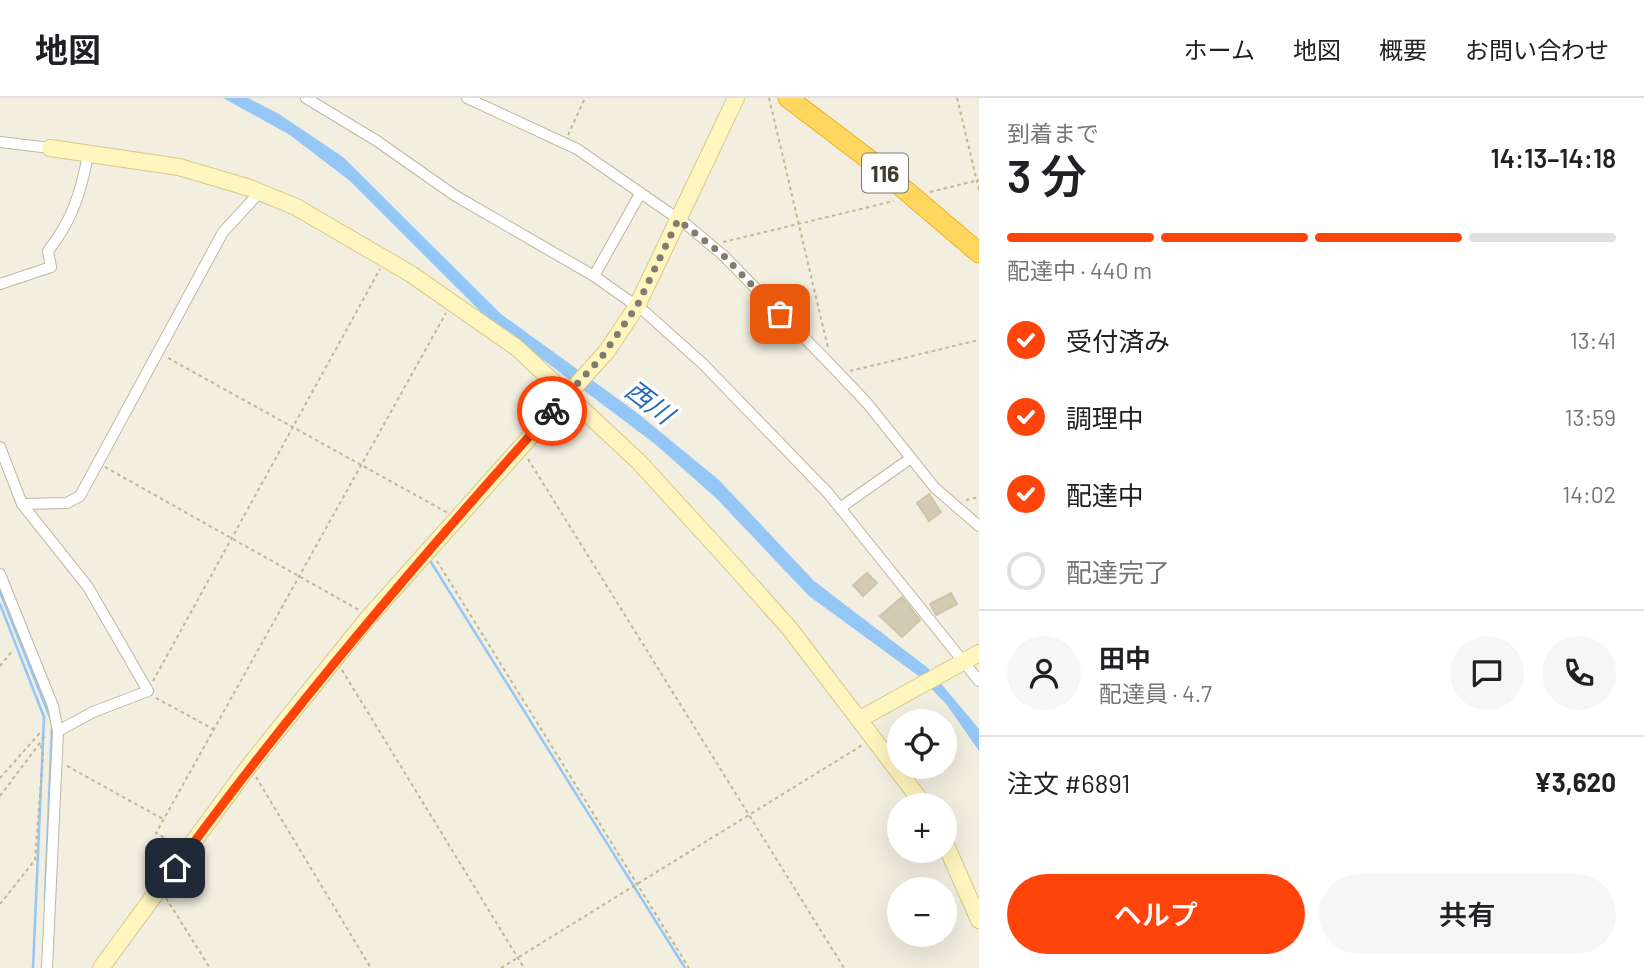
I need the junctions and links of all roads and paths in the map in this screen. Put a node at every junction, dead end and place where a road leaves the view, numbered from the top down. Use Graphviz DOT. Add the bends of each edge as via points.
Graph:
graph roads {
  1 [pos="306,98"];
  2 [pos="467,98"];
  3 [pos="585,98"];
  4 [pos="736,98"];
  5 [pos="769,98"];
  6 [pos="788,98"];
  7 [pos="957,98"];
  8 [pos="0,142"];
  9 [pos="563,143"];
  10 [pos="50,148"];
  11 [pos="88,155"];
  12 [pos="978,181"];
  13 [pos="979,190"];
  14 [pos="260,192"];
  15 [pos="640,194"];
  16 [pos="912,196"];
  17 [pos="678,220"];
  18 [pos="797,224"];
  19 [pos="712,246"];
  20 [pos="979,253"];
  21 [pos="385,259"];
  22 [pos="594,276"];
  23 [pos="0,284"];
  24 [pos="453,302"];
  25 [pos="637,306"];
  26 [pos="979,340"];
  27 [pos="159,353"];
  28 [pos="829,363"];
  29 [pos="840,375"];
  30 [pos="570,392"];
  31 [pos="293,427"];
  32 [pos="0,447"];
  33 [pos="911,458"];
  34 [pos="528,459"];
  35 [pos="98,463"];
  36 [pos="362,465"];
  37 [pos="979,497"];
  38 [pos="22,504"];
  39 [pos="955,506"];
  40 [pos="839,508"];
  41 [pos="457,519"];
  42 [pos="979,526"];
  43 [pos="231,538"];
  44 [pos="429,549"];
  45 [pos="0,574"];
  46 [pos="299,576"];
  47 [pos="368,618"];
  48 [pos="13,650"];
  49 [pos="972,657"];
  50 [pos="335,659"];
  51 [pos="0,666"];
  52 [pos="979,681"];
  53 [pos="148,691"];
  54 [pos="860,719"];
  55 [pos="213,730"];
  56 [pos="58,731"];
  57 [pos="43,738"];
  58 [pos="874,738"];
  59 [pos="41,745"];
  60 [pos="57,760"];
  61 [pos="249,766"];
  62 [pos="0,778"];
  63 [pos="915,793"];
  64 [pos="0,796"];
  65 [pos="749,816"];
  66 [pos="164,819"];
  67 [pos="177,845"];
  68 [pos="954,863"];
  69 [pos="636,884"];
  70 [pos="160,888"];
  71 [pos="0,904"];
  72 [pos="979,920"];
  73 [pos="518,957"];
  74 [pos="47,968"];
  75 [pos="102,968"];
  76 [pos="210,968"];
  77 [pos="371,968"];
  78 [pos="501,968"];
  79 [pos="524,968"];
  80 [pos="688,968"];
  81 [pos="844,968"];
  1 -- 22 [label="street" via="454,195"];
  2 -- 9 [label="street"];
  3 -- 9 [label="path"];
  4 -- 17 [label="street"];
  5 -- 18 [label="path"];
  6 -- 16 [label="highway, 116"];
  7 -- 12 [label="path"];
  8 -- 10 [label="street"];
  9 -- 15 [label="street"];
  10 -- 11 [label="street"];
  11 -- 14 [label="street" via="179,167"];
  11 -- 23 [label="street" via="80,196 66,228 48,251 51,267"];
  12 -- 13 [label="path"];
  12 -- 16 [label="path"];
  14 -- 21 [label="street" via="296,207"];
  14 -- 27 [label="street" via="223,232"];
  15 -- 17 [label="street"];
  15 -- 22 [label="street"];
  16 -- 18 [label="path"];
  16 -- 20 [label="highway, 116"];
  17 -- 19 [label="street"];
  17 -- 25 [label="street"];
  18 -- 19 [label="path"];
  18 -- 28 [label="path"];
  19 -- 28 [label="street"];
  21 -- 24 [label="street"];
  21 -- 31 [label="path"];
  22 -- 25 [label="street"];
  24 -- 30 [label="street"];
  24 -- 36 [label="path"];
  25 -- 30 [label="street" via="601,358"];
  25 -- 40 [label="street" via="717,378"];
  26 -- 29 [label="path"];
  27 -- 31 [label="path"];
  27 -- 35 [label="street"];
  28 -- 29 [label="street"];
  29 -- 33 [label="street"];
  30 -- 41 [label="street"];
  30 -- 54 [label="street" via="790,629"];
  31 -- 36 [label="path"];
  31 -- 43 [label="path"];
  32 -- 38 [label="street"];
  33 -- 39 [label="street"];
  33 -- 40 [label="street"];
  34 -- 65 [label="path"];
  35 -- 38 [label="street" via="75,501"];
  35 -- 43 [label="path"];
  36 -- 41 [label="path"];
  36 -- 46 [label="path"];
  37 -- 39 [label="path"];
  38 -- 53 [label="street" via="88,587"];
  39 -- 42 [label="street"];
  40 -- 49 [label="street"];
  41 -- 44 [label="street"];
  43 -- 46 [label="path"];
  43 -- 53 [label="path"];
  44 -- 47 [label="street"];
  44 -- 69 [label="path"];
  45 -- 56 [label="street"];
  46 -- 47 [label="path"];
  46 -- 55 [label="path"];
  47 -- 50 [label="street"];
  48 -- 51 [label="path"];
  49 -- 52 [label="street"];
  49 -- 54 [label="street"];
  50 -- 61 [label="street"];
  50 -- 73 [label="path"];
  53 -- 55 [label="path"];
  53 -- 56 [label="street"];
  54 -- 58 [label="street"];
  55 -- 66 [label="path"];
  56 -- 57 [label="path"];
  56 -- 60 [label="street"];
  57 -- 59 [label="path"];
  57 -- 62 [label="path" via="39,734"];
  58 -- 63 [label="street"];
  58 -- 65 [label="path"];
  59 -- 64 [label="path"];
  59 -- 71 [label="path" via="35,860"];
  60 -- 66 [label="path"];
  60 -- 74 [label="street"];
  61 -- 70 [label="street"];
  61 -- 77 [label="path"];
  65 -- 69 [label="path"];
  65 -- 81 [label="path"];
  66 -- 67 [label="path" via="156,833"];
  68 -- 72 [label="street"];
  69 -- 73 [label="path"];
  69 -- 80 [label="path"];
  70 -- 75 [label="street"];
  70 -- 76 [label="path"];
  73 -- 78 [label="path"];
  73 -- 79 [label="path"];
}
